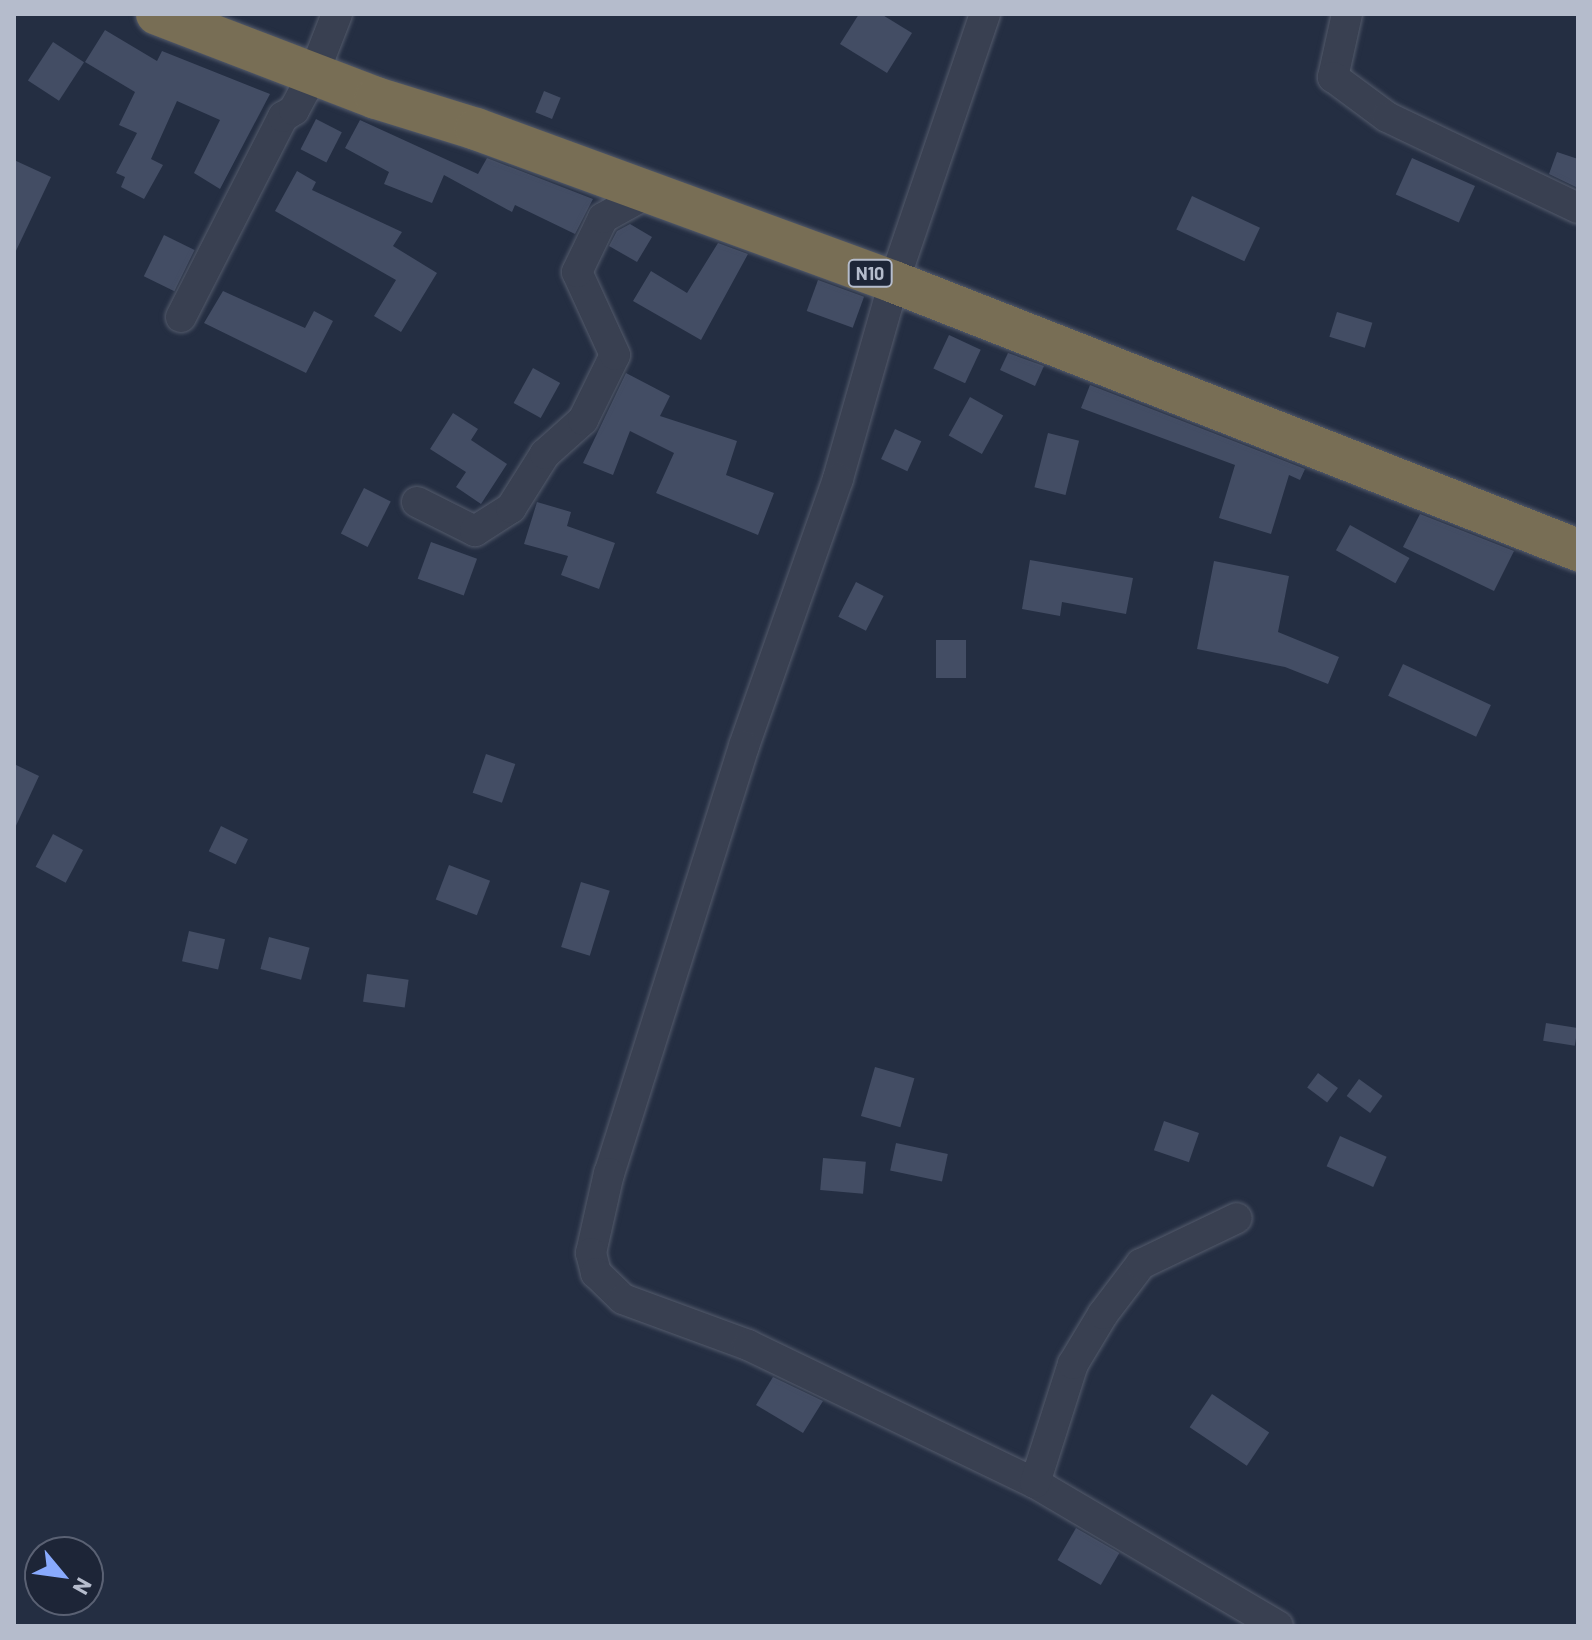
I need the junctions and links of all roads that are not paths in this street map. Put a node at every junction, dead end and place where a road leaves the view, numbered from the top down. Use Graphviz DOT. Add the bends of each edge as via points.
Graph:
graph roads {
  1 [pos="157,14"];
  2 [pos="337,14"];
  3 [pos="985,14"];
  4 [pos="1347,14"];
  5 [pos="314,73"];
  6 [pos="646,194"];
  7 [pos="1578,208"];
  8 [pos="894,282"];
  9 [pos="181,317"];
  10 [pos="417,502"];
  11 [pos="1578,550"];
  12 [pos="1237,1218"];
  13 [pos="1035,1483"];
  14 [pos="1278,1626"];
  1 -- 5 [label="highway, N10"];
  2 -- 5 [label="street"];
  3 -- 8 [label="street"];
  4 -- 7 [label="street" via="1333,77 1387,117"];
  5 -- 6 [label="highway, N10"];
  5 -- 9 [label="street" via="294,110 283,117"];
  6 -- 8 [label="highway, N10"];
  6 -- 10 [label="street" via="603,218 577,272 615,355 583,420 545,454 511,508 475,531"];
  8 -- 11 [label="highway, N10"];
  8 -- 13 [label="street" via="838,479 744,746 609,1173 591,1253 596,1273 623,1299 748,1345"];
  12 -- 13 [label="street" via="1141,1264 1073,1364"];
  13 -- 14 [label="street"];
}
